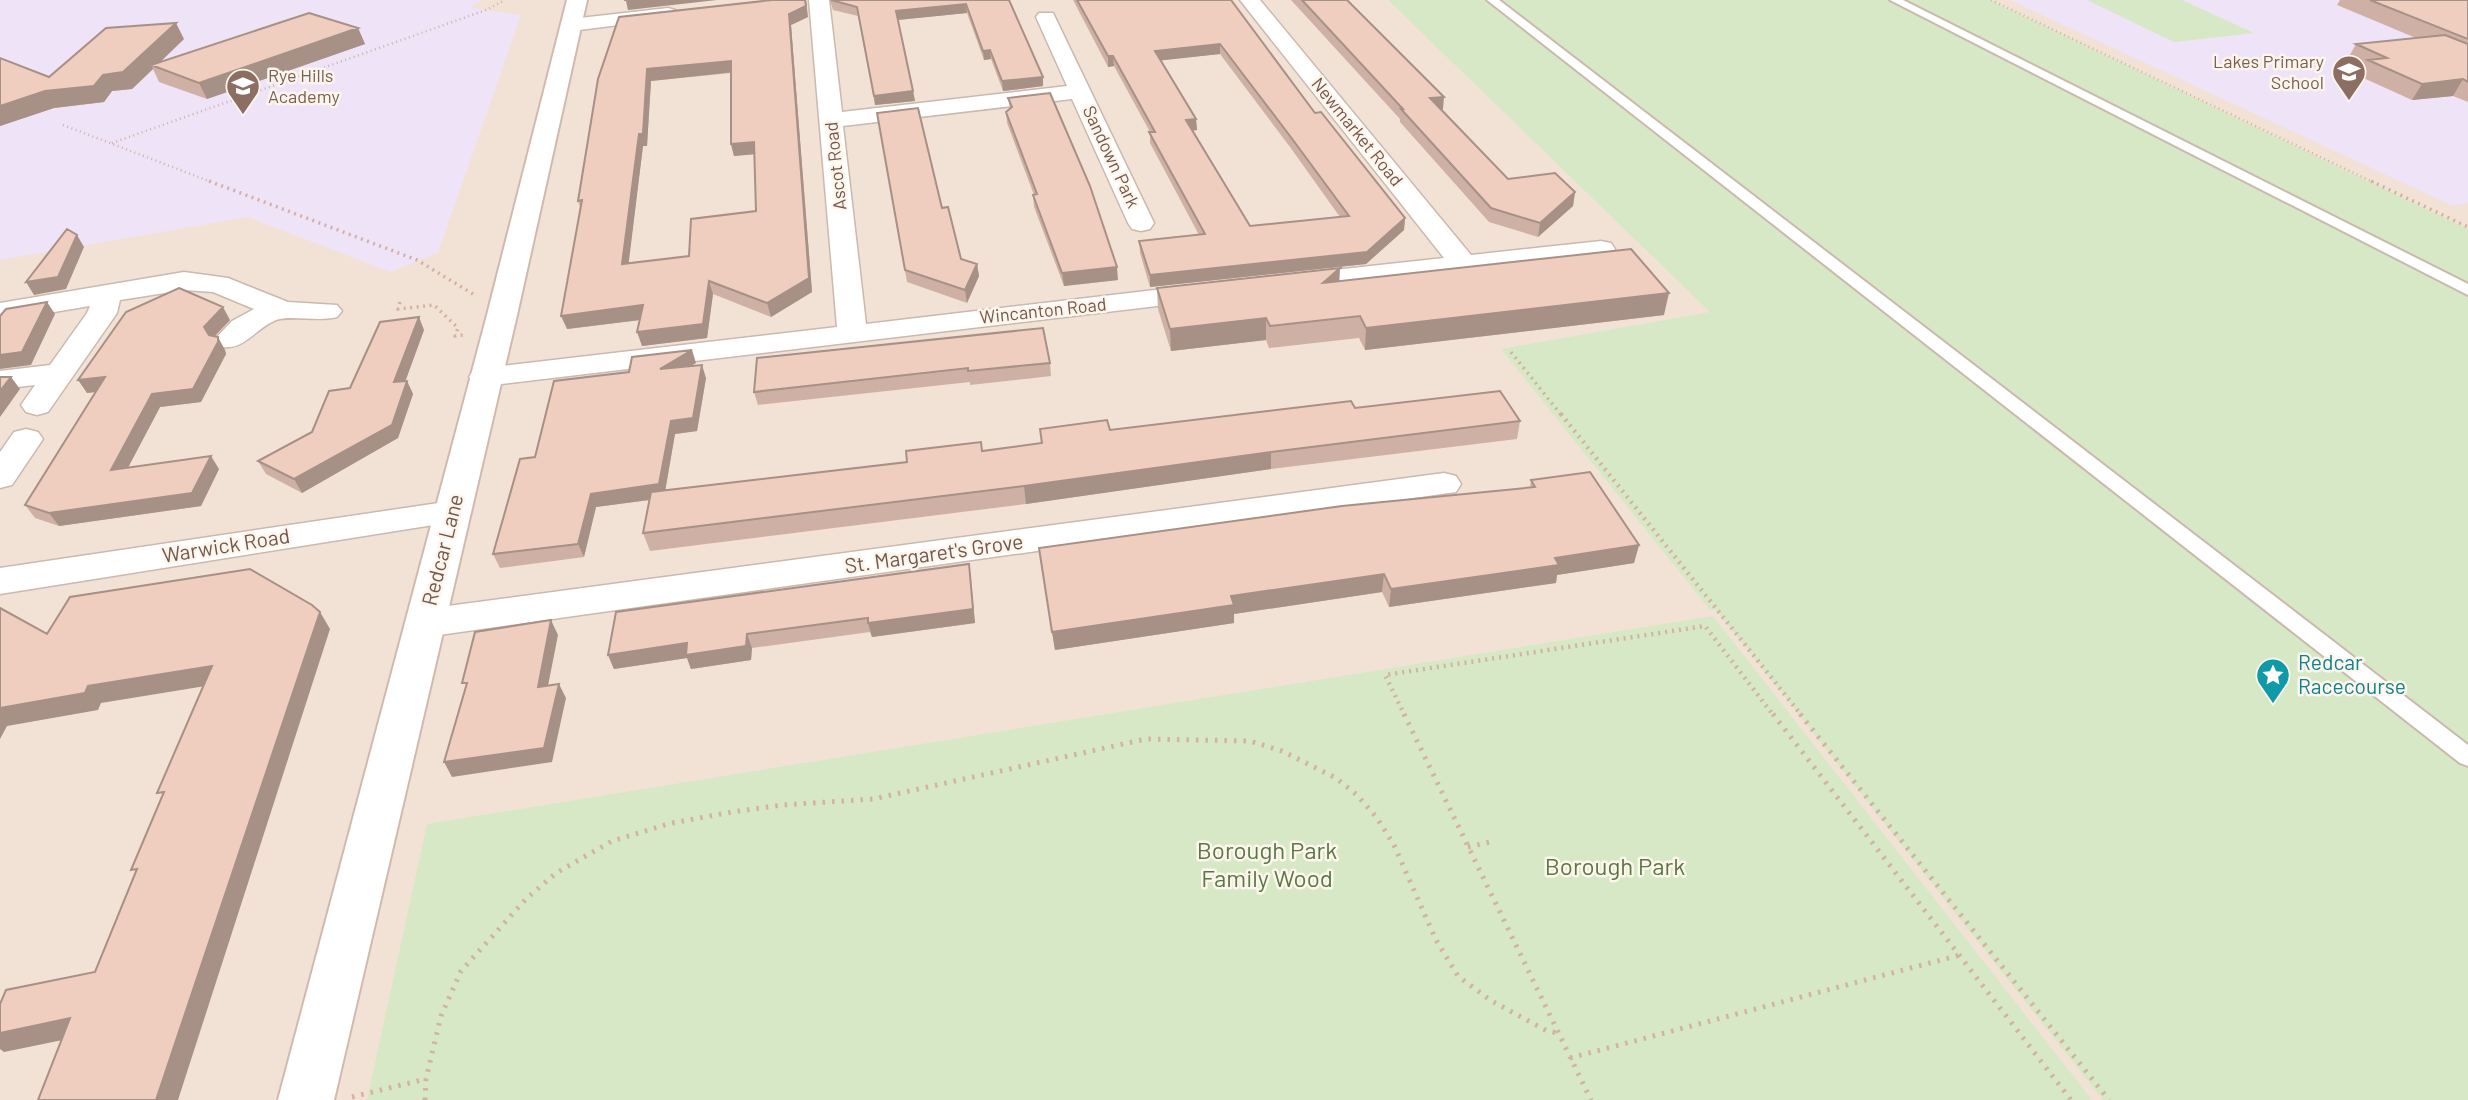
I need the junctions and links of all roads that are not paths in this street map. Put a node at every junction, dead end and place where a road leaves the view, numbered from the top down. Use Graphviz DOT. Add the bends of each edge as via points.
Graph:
graph roads {
  1 [pos="578,0"];
  2 [pos="819,0"];
  3 [pos="1250,0"];
  4 [pos="1492,0"];
  5 [pos="1895,0"];
  6 [pos="682,12"];
  7 [pos="1046,17"];
  8 [pos="571,24"];
  9 [pos="1080,91"];
  10 [pos="831,120"];
  11 [pos="1141,223"];
  12 [pos="1601,249"];
  13 [pos="1464,264"];
  14 [pos="2468,290"];
  15 [pos="108,292"];
  16 [pos="277,308"];
  17 [pos="327,311"];
  18 [pos="0,312"];
  19 [pos="852,332"];
  20 [pos="229,340"];
  21 [pos="60,373"];
  22 [pos="485,377"];
  23 [pos="0,380"];
  24 [pos="37,405"];
  25 [pos="26,439"];
  26 [pos="0,477"];
  27 [pos="1444,484"];
  28 [pos="452,512"];
  29 [pos="0,580"];
  30 [pos="425,623"];
  31 [pos="2468,757"];
  32 [pos="306,1100"];
  1 -- 8 [label="main road, Redcar Lane"];
  2 -- 10 [label="street, Ascot Road"];
  3 -- 13 [label="street, Newmarket Road"];
  4 -- 31 [label="lane"];
  5 -- 14 [label="lane"];
  6 -- 8 [label="street"];
  7 -- 9 [label="street, Sandown Park"];
  8 -- 22 [label="main road, Redcar Lane"];
  9 -- 10 [label="street, Sandown Park"];
  9 -- 11 [label="street, Sandown Park"];
  10 -- 19 [label="street, Ascot Road"];
  12 -- 13 [label="street, Wincanton Road"];
  13 -- 19 [label="street, Wincanton Road"];
  15 -- 16 [label="street" via="163,282 200,282 218,284"];
  15 -- 18 [label="street"];
  15 -- 21 [label="street" via="102,313"];
  16 -- 17 [label="street"];
  16 -- 20 [label="street"];
  19 -- 22 [label="street, Wincanton Road"];
  21 -- 23 [label="street"];
  21 -- 24 [label="street"];
  22 -- 28 [label="main road, Redcar Lane"];
  25 -- 26 [label="street"];
  27 -- 30 [label="street, St. Margaret's Grove"];
  28 -- 29 [label="street, Warwick Road"];
  28 -- 30 [label="main road, Redcar Lane"];
  30 -- 32 [label="main road, Redcar Lane"];
}
